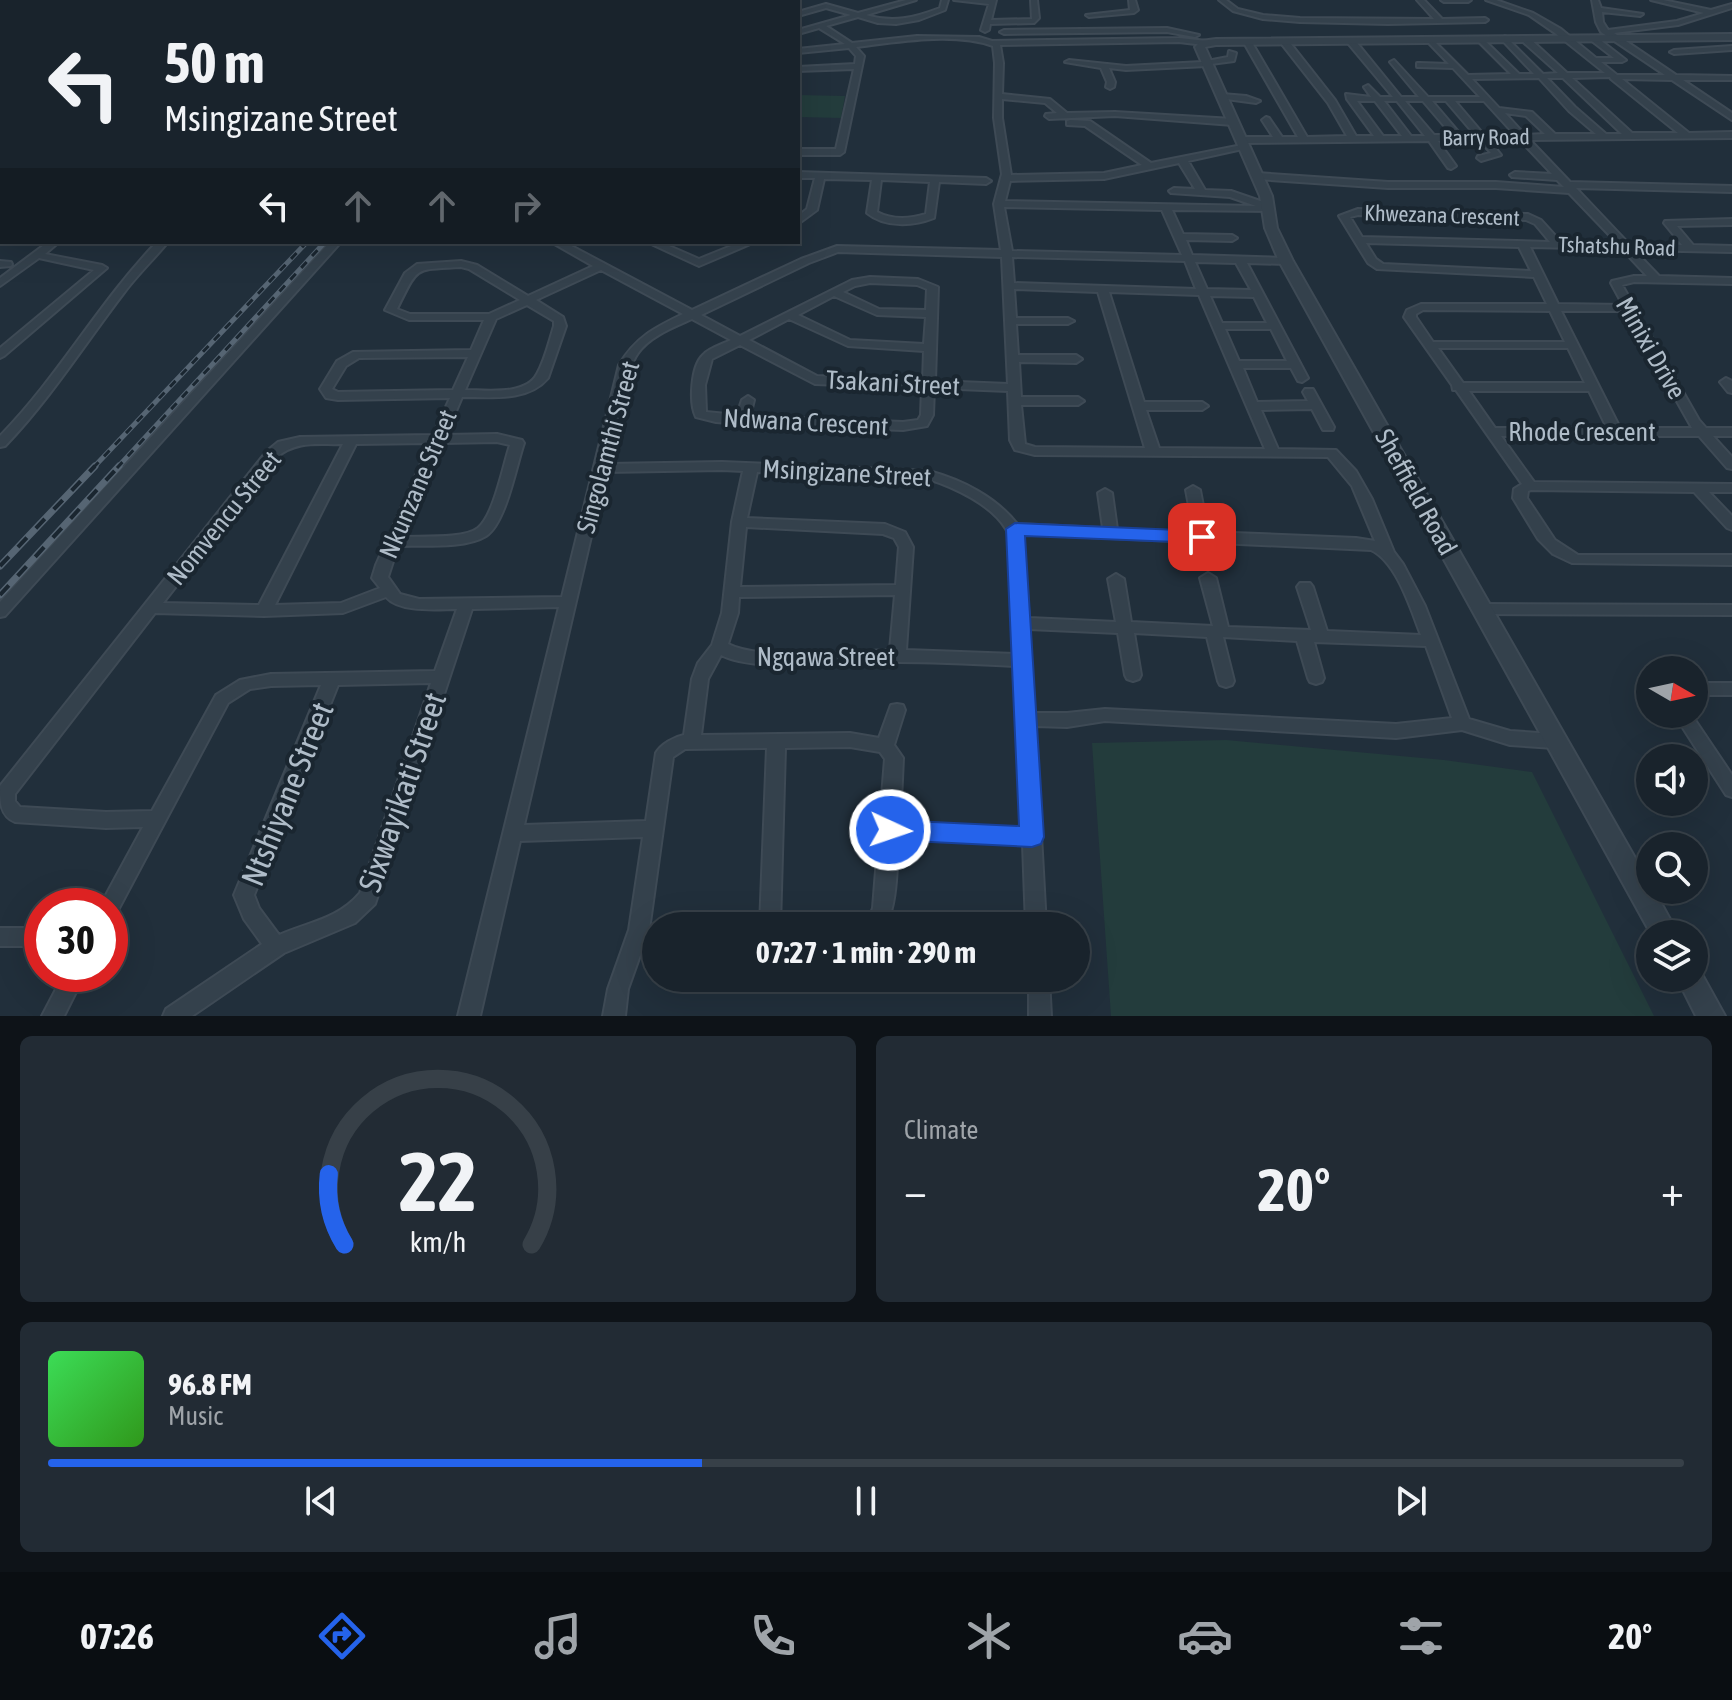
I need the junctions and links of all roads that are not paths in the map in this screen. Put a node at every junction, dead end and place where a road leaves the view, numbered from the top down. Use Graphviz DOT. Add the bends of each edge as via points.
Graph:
graph roads {
  1 [pos="875,0"];
  2 [pos="913,0"];
  3 [pos="945,0"];
  4 [pos="957,0"];
  5 [pos="1034,0"];
  6 [pos="1085,0"];
  7 [pos="1132,0"];
  8 [pos="1222,0"];
  9 [pos="1420,0"];
  10 [pos="1444,0"];
  11 [pos="1468,0"];
  12 [pos="1489,0"];
  13 [pos="1595,0"];
  14 [pos="1654,0"];
  15 [pos="993,1"];
  16 [pos="892,6"];
  17 [pos="1732,6"];
  18 [pos="1596,9"];
  19 [pos="1714,12"];
  20 [pos="800,13"];
  21 [pos="1640,14"];
  22 [pos="860,15"];
  23 [pos="1089,15"];
  24 [pos="1439,20"];
  25 [pos="1485,20"];
  26 [pos="987,22"];
  27 [pos="822,27"];
  28 [pos="1094,31"];
  29 [pos="800,32"];
  30 [pos="1004,32"];
  31 [pos="1606,32"];
  32 [pos="1505,38"];
  33 [pos="1524,38"];
  34 [pos="1567,38"];
  35 [pos="1592,38"];
  36 [pos="1616,38"];
  37 [pos="979,39"];
  38 [pos="1430,39"];
  39 [pos="1481,39"];
  40 [pos="1350,40"];
  41 [pos="1731,40"];
  42 [pos="1247,41"];
  43 [pos="1284,41"];
  44 [pos="993,43"];
  45 [pos="850,45"];
  46 [pos="800,51"];
  47 [pos="1674,52"];
  48 [pos="1207,53"];
  49 [pos="1232,53"];
  50 [pos="1593,60"];
  51 [pos="1069,62"];
  52 [pos="1394,62"];
  53 [pos="1420,65"];
  54 [pos="858,66"];
  55 [pos="1104,66"];
  56 [pos="1455,66"];
  57 [pos="800,69"];
  58 [pos="1517,76"];
  59 [pos="1540,76"];
  60 [pos="1565,76"];
  61 [pos="1613,76"];
  62 [pos="1466,77"];
  63 [pos="1674,77"];
  64 [pos="1732,78"];
  65 [pos="1110,87"];
  66 [pos="1368,87"];
  67 [pos="999,96"];
  68 [pos="1222,96"];
  69 [pos="1487,99"];
  70 [pos="1377,100"];
  71 [pos="1397,100"];
  72 [pos="1426,100"];
  73 [pos="1449,100"];
  74 [pos="1256,101"];
  75 [pos="1713,103"];
  76 [pos="1730,103"];
  77 [pos="1497,110"];
  78 [pos="1049,116"];
  79 [pos="1732,117"];
  80 [pos="1067,119"];
  81 [pos="1266,120"];
  82 [pos="1233,122"];
  83 [pos="1686,135"];
  84 [pos="1732,135"];
  85 [pos="1604,136"];
  86 [pos="1630,136"];
  87 [pos="1458,137"];
  88 [pos="1479,137"];
  89 [pos="1522,137"];
  90 [pos="1553,137"];
  91 [pos="1380,138"];
  92 [pos="1408,138"];
  93 [pos="1431,138"];
  94 [pos="1279,139"];
  95 [pos="1304,139"];
  96 [pos="1353,139"];
  97 [pos="1242,143"];
  98 [pos="800,152"];
  99 [pos="840,152"];
  100 [pos="1205,153"];
  101 [pos="1481,158"];
  102 [pos="1181,159"];
  103 [pos="1213,165"];
  104 [pos="1451,166"];
  105 [pos="1151,167"];
  106 [pos="1606,174"];
  107 [pos="800,175"];
  108 [pos="1515,175"];
  109 [pos="820,176"];
  110 [pos="836,176"];
  111 [pos="1257,176"];
  112 [pos="877,177"];
  113 [pos="1007,178"];
  114 [pos="935,179"];
  115 [pos="986,181"];
  116 [pos="1568,184"];
  117 [pos="1471,185"];
  118 [pos="1617,186"];
  119 [pos="1731,186"];
  120 [pos="1655,187"];
  121 [pos="1174,191"];
  122 [pos="1201,192"];
  123 [pos="1482,194"];
  124 [pos="1705,194"];
  125 [pos="1627,197"];
  126 [pos="1665,198"];
  127 [pos="800,204"];
  128 [pos="814,204"];
  129 [pos="999,204"];
  130 [pos="1166,207"];
  131 [pos="1267,208"];
  132 [pos="800,220"];
  133 [pos="1732,222"];
  134 [pos="1179,237"];
  135 [pos="1232,238"];
  136 [pos="1358,240"];
  137 [pos="51,244"];
  138 [pos="161,244"];
  139 [pos="334,244"];
  140 [pos="560,244"];
  141 [pos="661,244"];
  142 [pos="745,244"];
  143 [pos="1523,244"];
  144 [pos="1558,245"];
  145 [pos="1625,246"];
  146 [pos="1690,248"];
  147 [pos="1732,249"];
  148 [pos="1007,253"];
  149 [pos="37,255"];
  150 [pos="1189,259"];
  151 [pos="1240,260"];
  152 [pos="1286,261"];
  153 [pos="600,267"];
  154 [pos="1537,274"];
  155 [pos="1656,279"];
  156 [pos="1732,281"];
  157 [pos="0,283"];
  158 [pos="1009,286"];
  159 [pos="1102,289"];
  160 [pos="1204,291"];
  161 [pos="834,292"];
  162 [pos="1258,294"];
  163 [pos="527,298"];
  164 [pos="1554,308"];
  165 [pos="1628,308"];
  166 [pos="933,314"];
  167 [pos="692,315"];
  168 [pos="789,315"];
  169 [pos="491,317"];
  170 [pos="1010,321"];
  171 [pos="1068,321"];
  172 [pos="1219,326"];
  173 [pos="1275,326"];
  174 [pos="740,340"];
  175 [pos="1429,345"];
  176 [pos="1572,345"];
  177 [pos="930,348"];
  178 [pos="474,353"];
  179 [pos="0,354"];
  180 [pos="1013,358"];
  181 [pos="1076,359"];
  182 [pos="1295,364"];
  183 [pos="1235,365"];
  184 [pos="1302,378"];
  185 [pos="929,386"];
  186 [pos="1457,387"];
  187 [pos="1593,387"];
  188 [pos="1309,392"];
  189 [pos="457,395"];
  190 [pos="1014,395"];
  191 [pos="748,400"];
  192 [pos="1078,401"];
  193 [pos="1316,405"];
  194 [pos="1139,406"];
  195 [pos="1202,406"];
  196 [pos="1253,406"];
  197 [pos="742,420"];
  198 [pos="1328,427"];
  199 [pos="1490,432"];
  200 [pos="1615,432"];
  201 [pos="1701,432"];
  202 [pos="1732,432"];
  203 [pos="438,439"];
  204 [pos="352,440"];
  205 [pos="0,443"];
  206 [pos="1153,451"];
  207 [pos="1273,452"];
  208 [pos="1732,465"];
  209 [pos="751,467"];
  210 [pos="601,468"];
  211 [pos="1530,486"];
  212 [pos="1732,488"];
  213 [pos="1699,489"];
  214 [pos="1193,490"];
  215 [pos="1105,493"];
  216 [pos="739,522"];
  217 [pos="1732,525"];
  218 [pos="1015,529"];
  219 [pos="1111,533"];
  220 [pos="1202,537"];
  221 [pos="393,542"];
  222 [pos="1387,553"];
  223 [pos="1732,560"];
  224 [pos="1208,578"];
  225 [pos="1116,579"];
  226 [pos="1305,587"];
  227 [pos="902,590"];
  228 [pos="387,591"];
  229 [pos="732,592"];
  230 [pos="570,602"];
  231 [pos="466,604"];
  232 [pos="152,608"];
  233 [pos="1482,609"];
  234 [pos="1732,610"];
  235 [pos="264,611"];
  236 [pos="0,612"];
  237 [pos="1022,623"];
  238 [pos="1125,628"];
  239 [pos="1218,632"];
  240 [pos="1312,636"];
  241 [pos="1430,641"];
  242 [pos="719,647"];
  243 [pos="898,656"];
  244 [pos="1023,660"];
  245 [pos="1133,675"];
  246 [pos="441,677"];
  247 [pos="1316,678"];
  248 [pos="332,679"];
  249 [pos="1226,681"];
  250 [pos="1708,689"];
  251 [pos="1732,689"];
  252 [pos="897,710"];
  253 [pos="1027,719"];
  254 [pos="1462,723"];
  255 [pos="1692,728"];
  256 [pos="776,741"];
  257 [pos="1554,741"];
  258 [pos="692,742"];
  259 [pos="885,746"];
  260 [pos="1726,774"];
  261 [pos="1732,790"];
  262 [pos="155,819"];
  263 [pos="653,829"];
  264 [pos="890,830"];
  265 [pos="514,833"];
  266 [pos="1032,837"];
  267 [pos="119,888"];
  268 [pos="648,912"];
  269 [pos="770,912"];
  270 [pos="881,912"];
  271 [pos="1035,912"];
  272 [pos="1657,920"];
  273 [pos="0,937"];
  274 [pos="24,937"];
  275 [pos="642,940"];
  276 [pos="276,947"];
  277 [pos="66,992"];
  278 [pos="1039,992"];
  279 [pos="1698,992"];
  280 [pos="53,1016"];
  281 [pos="174,1016"];
  282 [pos="469,1016"];
  283 [pos="614,1016"];
  284 [pos="1040,1016"];
  285 [pos="1711,1016"];
  1 -- 16 [label="street"];
  2 -- 16 [label="street"];
  3 -- 22 [label="street" via="943,9 917,19 886,22"];
  4 -- 15 [label="street"];
  5 -- 26 [label="street" via="1034,21"];
  6 -- 23 [label="street"];
  7 -- 23 [label="street" via="1132,12"];
  8 -- 24 [label="street" via="1230,9 1280,21"];
  9 -- 24 [label="street"];
  10 -- 11 [label="street"];
  12 -- 34 [label="street" via="1537,17"];
  13 -- 18 [label="street"];
  14 -- 19 [label="street"];
  15 -- 26 [label="street"];
  16 -- 22 [label="street"];
  17 -- 19 [label="street"];
  18 -- 21 [label="street"];
  18 -- 31 [label="street"];
  19 -- 31 [label="street" via="1663,26"];
  20 -- 22 [label="street" via="826,6"];
  22 -- 27 [label="street"];
  23 -- 28 [label="street"];
  24 -- 25 [label="street"];
  26 -- 37 [label="street"];
  27 -- 29 [label="street"];
  27 -- 45 [label="street"];
  28 -- 30 [label="street"];
  28 -- 48 [label="street" via="1181,31"];
  31 -- 36 [label="street"];
  32 -- 33 [label="street"];
  32 -- 39 [label="street"];
  32 -- 59 [label="street"];
  33 -- 34 [label="street"];
  33 -- 60 [label="street"];
  34 -- 35 [label="street"];
  34 -- 50 [label="street"];
  35 -- 36 [label="street"];
  35 -- 50 [label="street" via="1622,60"];
  36 -- 41 [label="street"];
  36 -- 63 [label="street"];
  37 -- 44 [label="street"];
  37 -- 45 [label="street"];
  38 -- 39 [label="street"];
  38 -- 40 [label="street"];
  38 -- 56 [label="street"];
  39 -- 58 [label="street"];
  40 -- 43 [label="street"];
  40 -- 71 [label="street"];
  41 -- 47 [label="street"];
  42 -- 43 [label="street"];
  42 -- 48 [label="street"];
  42 -- 95 [label="street"];
  43 -- 96 [label="street" via="1332,102"];
  44 -- 48 [label="street" via="1074,46 1179,40"];
  44 -- 67 [label="street" via="998,49"];
  45 -- 46 [label="street"];
  45 -- 54 [label="street" via="860,56"];
  48 -- 49 [label="street" via="1231,59"];
  48 -- 55 [label="street" via="1129,68"];
  48 -- 68 [label="street, Sheffield Road"];
  50 -- 61 [label="street"];
  51 -- 55 [label="street"];
  52 -- 72 [label="street"];
  53 -- 56 [label="street"];
  54 -- 57 [label="street"];
  54 -- 99 [label="street"];
  55 -- 65 [label="street"];
  56 -- 62 [label="street"];
  58 -- 59 [label="street"];
  58 -- 62 [label="street"];
  59 -- 60 [label="street"];
  59 -- 85 [label="street"];
  60 -- 61 [label="street"];
  60 -- 86 [label="street"];
  61 -- 63 [label="street"];
  61 -- 83 [label="street"];
  62 -- 69 [label="street"];
  63 -- 64 [label="street"];
  63 -- 75 [label="street"];
  66 -- 70 [label="street"];
  67 -- 80 [label="street" via="1047,101"];
  67 -- 113 [label="street"];
  68 -- 74 [label="street"];
  68 -- 82 [label="street, Sheffield Road"];
  69 -- 73 [label="street"];
  69 -- 77 [label="street"];
  70 -- 71 [label="street"];
  70 -- 91 [label="street" via="1349,95"];
  70 -- 92 [label="street"];
  71 -- 72 [label="street"];
  71 -- 93 [label="street"];
  72 -- 73 [label="street"];
  72 -- 87 [label="street"];
  73 -- 88 [label="street"];
  75 -- 76 [label="street"];
  75 -- 79 [label="street"];
  77 -- 89 [label="street"];
  77 -- 90 [label="street" via="1529,114"];
  78 -- 80 [label="street"];
  80 -- 82 [label="street"];
  80 -- 105 [label="street" via="1087,123"];
  81 -- 94 [label="street"];
  82 -- 97 [label="street, Sheffield Road"];
  83 -- 84 [label="street, Barry Road"];
  83 -- 86 [label="street, Barry Road"];
  85 -- 86 [label="street, Barry Road"];
  85 -- 90 [label="street, Barry Road"];
  87 -- 88 [label="street, Barry Road"];
  87 -- 93 [label="street, Barry Road"];
  88 -- 89 [label="street, Barry Road"];
  88 -- 101 [label="street" via="1497,155"];
  89 -- 90 [label="street, Barry Road"];
  89 -- 116 [label="street"];
  91 -- 92 [label="street, Barry Road"];
  91 -- 96 [label="street, Barry Road"];
  92 -- 93 [label="street, Barry Road"];
  93 -- 104 [label="street"];
  94 -- 95 [label="street, Barry Road"];
  94 -- 97 [label="street, Barry Road"];
  95 -- 96 [label="street, Barry Road"];
  97 -- 100 [label="street, Barry Road"];
  97 -- 111 [label="street, Sheffield Road"];
  98 -- 99 [label="street"];
  99 -- 110 [label="street"];
  100 -- 102 [label="street, Barry Road"];
  100 -- 103 [label="street"];
  102 -- 105 [label="street, Barry Road"];
  102 -- 122 [label="street"];
  105 -- 113 [label="street, Barry Road" via="1110,180"];
  106 -- 118 [label="street"];
  107 -- 109 [label="street"];
  108 -- 116 [label="street"];
  109 -- 110 [label="street"];
  109 -- 128 [label="street"];
  110 -- 112 [label="street"];
  111 -- 117 [label="street" via="1396,186"];
  111 -- 131 [label="street, Sheffield Road"];
  112 -- 114 [label="street"];
  112 -- 114 [label="street" via="872,213 919,220 931,216"];
  113 -- 129 [label="street"];
  114 -- 115 [label="street"];
  116 -- 117 [label="street" via="1512,190"];
  116 -- 118 [label="street"];
  116 -- 145 [label="street"];
  117 -- 123 [label="street"];
  118 -- 120 [label="street"];
  118 -- 125 [label="street"];
  119 -- 124 [label="street"];
  120 -- 124 [label="street" via="1692,188"];
  120 -- 124 [label="street" via="1649,178 1692,179"];
  120 -- 126 [label="street"];
  121 -- 122 [label="street"];
  122 -- 131 [label="street" via="1238,196"];
  127 -- 128 [label="street"];
  128 -- 132 [label="street"];
  129 -- 130 [label="street"];
  129 -- 148 [label="street"];
  130 -- 131 [label="street"];
  130 -- 134 [label="street"];
  131 -- 152 [label="street, Sheffield Road"];
  133 -- 146 [label="street" via="1671,221 1670,227"];
  134 -- 135 [label="street"];
  134 -- 150 [label="street"];
  136 -- 143 [label="street, Tshatshu Road"];
  136 -- 144 [label="street, Khwezana Crescent" via="1346,214 1528,217"];
  136 -- 154 [label="street, Khwezana Crescent" via="1381,267"];
  137 -- 149 [label="street"];
  138 -- 205 [label="street" via="122,287 32,412"];
  139 -- 236 [label="street"];
  140 -- 153 [label="street, Tsakani Street"];
  141 -- 142 [label="street" via="699,263"];
  143 -- 144 [label="street, Tshatshu Road"];
  143 -- 154 [label="street"];
  144 -- 145 [label="street, Tshatshu Road"];
  145 -- 146 [label="street, Tshatshu Road"];
  145 -- 155 [label="street"];
  146 -- 147 [label="street, Tshatshu Road"];
  148 -- 150 [label="street, Singolamthi Street"];
  148 -- 158 [label="street"];
  148 -- 167 [label="street, Singolamthi Street" via="837,249"];
  149 -- 157 [label="street"];
  149 -- 179 [label="street" via="102,268"];
  150 -- 151 [label="street, Singolamthi Street"];
  150 -- 160 [label="street"];
  151 -- 152 [label="street, Singolamthi Street"];
  151 -- 162 [label="street"];
  152 -- 233 [label="street, Sheffield Road"];
  153 -- 163 [label="street"];
  153 -- 167 [label="street, Tsakani Street"];
  154 -- 164 [label="street"];
  155 -- 156 [label="street, Minixi Drive"];
  155 -- 165 [label="street, Minixi Drive" via="1616,283"];
  158 -- 159 [label="street"];
  158 -- 170 [label="street"];
  159 -- 160 [label="street"];
  159 -- 194 [label="street"];
  160 -- 162 [label="street"];
  160 -- 172 [label="street"];
  161 -- 166 [label="street" via="877,312"];
  161 -- 166 [label="street" via="862,281 927,283 934,290"];
  161 -- 168 [label="street"];
  162 -- 173 [label="street"];
  163 -- 169 [label="street"];
  163 -- 169 [label="street" via="467,265 426,264 410,273 391,310 405,317"];
  163 -- 189 [label="street" via="560,322 542,378 522,391"];
  164 -- 165 [label="street, Rhode Crescent"];
  164 -- 175 [label="street, Rhode Crescent" via="1414,309 1410,317"];
  164 -- 176 [label="street"];
  165 -- 201 [label="street, Minixi Drive"];
  166 -- 177 [label="street"];
  167 -- 174 [label="street, Tsakani Street"];
  167 -- 210 [label="street, Singolamthi Street" via="645,339 629,356"];
  168 -- 174 [label="street"];
  168 -- 177 [label="street" via="848,343"];
  169 -- 178 [label="street, Nkunzane Street"];
  170 -- 171 [label="street"];
  170 -- 180 [label="street"];
  172 -- 173 [label="street"];
  172 -- 183 [label="street"];
  173 -- 182 [label="street"];
  174 -- 185 [label="street, Tsakani Street" via="815,380"];
  174 -- 197 [label="street, Ndwana Crescent" via="705,360 697,405 703,416"];
  175 -- 176 [label="street"];
  175 -- 186 [label="street, Rhode Crescent"];
  176 -- 187 [label="street"];
  177 -- 185 [label="street"];
  178 -- 189 [label="street, Nkunzane Street"];
  178 -- 189 [label="street" via="357,355 341,364 326,389 338,396"];
  180 -- 181 [label="street"];
  180 -- 190 [label="street"];
  182 -- 183 [label="street"];
  182 -- 184 [label="street"];
  183 -- 196 [label="street"];
  185 -- 190 [label="street, Tsakani Street"];
  185 -- 197 [label="street, Ndwana Crescent" via="927,415 918,425"];
  186 -- 187 [label="street"];
  186 -- 199 [label="street, Rhode Crescent"];
  187 -- 200 [label="street"];
  188 -- 193 [label="street"];
  189 -- 203 [label="street, Nkunzane Street"];
  190 -- 192 [label="street, Tsakani Street"];
  190 -- 206 [label="street" via="1018,444 1025,449"];
  191 -- 197 [label="street"];
  193 -- 196 [label="street"];
  193 -- 198 [label="street"];
  194 -- 195 [label="street"];
  194 -- 206 [label="street"];
  196 -- 207 [label="street"];
  199 -- 200 [label="street, Rhode Crescent"];
  199 -- 211 [label="street"];
  200 -- 201 [label="street, Rhode Crescent"];
  201 -- 202 [label="street, Rhode Crescent"];
  201 -- 208 [label="street, Minixi Drive"];
  203 -- 204 [label="street, Nomvencu Street"];
  203 -- 221 [label="street, Nkunzane Street"];
  203 -- 221 [label="street, Nomvencu Street" via="507,438 517,443 494,516 482,532 462,539"];
  204 -- 232 [label="street, Nomvencu Street" via="290,442 277,449"];
  204 -- 235 [label="street"];
  206 -- 207 [label="street"];
  207 -- 222 [label="street" via="1324,452 1345,464 1362,490"];
  209 -- 210 [label="street, Msingizane Street"];
  209 -- 216 [label="street, Ngqawa Street"];
  209 -- 218 [label="street, Msingizane Street" via="940,477"];
  210 -- 230 [label="street, Singolamthi Street"];
  211 -- 213 [label="street"];
  211 -- 223 [label="street" via="1521,489 1520,498 1554,550 1565,557"];
  212 -- 213 [label="street"];
  213 -- 217 [label="street"];
  214 -- 220 [label="street"];
  215 -- 219 [label="street"];
  216 -- 227 [label="street" via="894,531 906,547"];
  216 -- 229 [label="street, Ngqawa Street"];
  218 -- 219 [label="street"];
  218 -- 237 [label="street"];
  219 -- 220 [label="street"];
  220 -- 222 [label="street" via="1356,543"];
  221 -- 228 [label="street, Nkunzane Street" via="380,578"];
  222 -- 241 [label="street"];
  224 -- 239 [label="street"];
  225 -- 238 [label="street"];
  226 -- 240 [label="street"];
  227 -- 229 [label="street"];
  227 -- 243 [label="street"];
  228 -- 231 [label="street, Nkunzane Street" via="407,603"];
  228 -- 235 [label="street, Nomvencu Street" via="343,608"];
  229 -- 242 [label="street, Ngqawa Street"];
  230 -- 231 [label="street, Nkunzane Street"];
  230 -- 265 [label="street, Singolamthi Street"];
  231 -- 246 [label="street, Sixwayikati Street"];
  232 -- 235 [label="street, Nomvencu Street"];
  232 -- 262 [label="street, Nomvencu Street" via="11,782 6,803 9,810 26,815"];
  233 -- 234 [label="street"];
  233 -- 257 [label="street, Sheffield Road"];
  237 -- 238 [label="street"];
  237 -- 244 [label="street"];
  238 -- 239 [label="street"];
  238 -- 245 [label="street"];
  239 -- 240 [label="street"];
  239 -- 249 [label="street"];
  240 -- 241 [label="street"];
  240 -- 247 [label="street"];
  241 -- 254 [label="street"];
  242 -- 243 [label="street, Ngqawa Street" via="737,656 764,659"];
  242 -- 258 [label="street" via="700,676"];
  243 -- 244 [label="street, Ngqawa Street"];
  244 -- 253 [label="street"];
  246 -- 248 [label="street"];
  246 -- 276 [label="street, Sixwayikati Street" via="368,898 356,915"];
  248 -- 262 [label="street" via="260,681 222,699"];
  248 -- 276 [label="street, Ntshiyane Street" via="245,887 246,903"];
  250 -- 251 [label="street"];
  252 -- 259 [label="street"];
  253 -- 254 [label="street" via="1105,715 1396,731"];
  253 -- 266 [label="street"];
  254 -- 257 [label="street" via="1510,738"];
  255 -- 260 [label="street"];
  256 -- 258 [label="street"];
  256 -- 259 [label="street" via="850,740"];
  256 -- 269 [label="street"];
  257 -- 272 [label="street, Sheffield Road"];
  258 -- 263 [label="street" via="665,753"];
  259 -- 264 [label="street" via="894,758"];
  260 -- 261 [label="street"];
  262 -- 267 [label="street"];
  263 -- 265 [label="street"];
  263 -- 268 [label="street"];
  264 -- 266 [label="street"];
  264 -- 270 [label="street"];
  265 -- 282 [label="street, Singolamthi Street"];
  266 -- 271 [label="street"];
  273 -- 274 [label="street"];
  275 -- 283 [label="street" via="618,989"];
  276 -- 281 [label="street, Sixwayikati Street"];
  277 -- 280 [label="street"];
  278 -- 284 [label="street"];
  279 -- 285 [label="street"];
}
